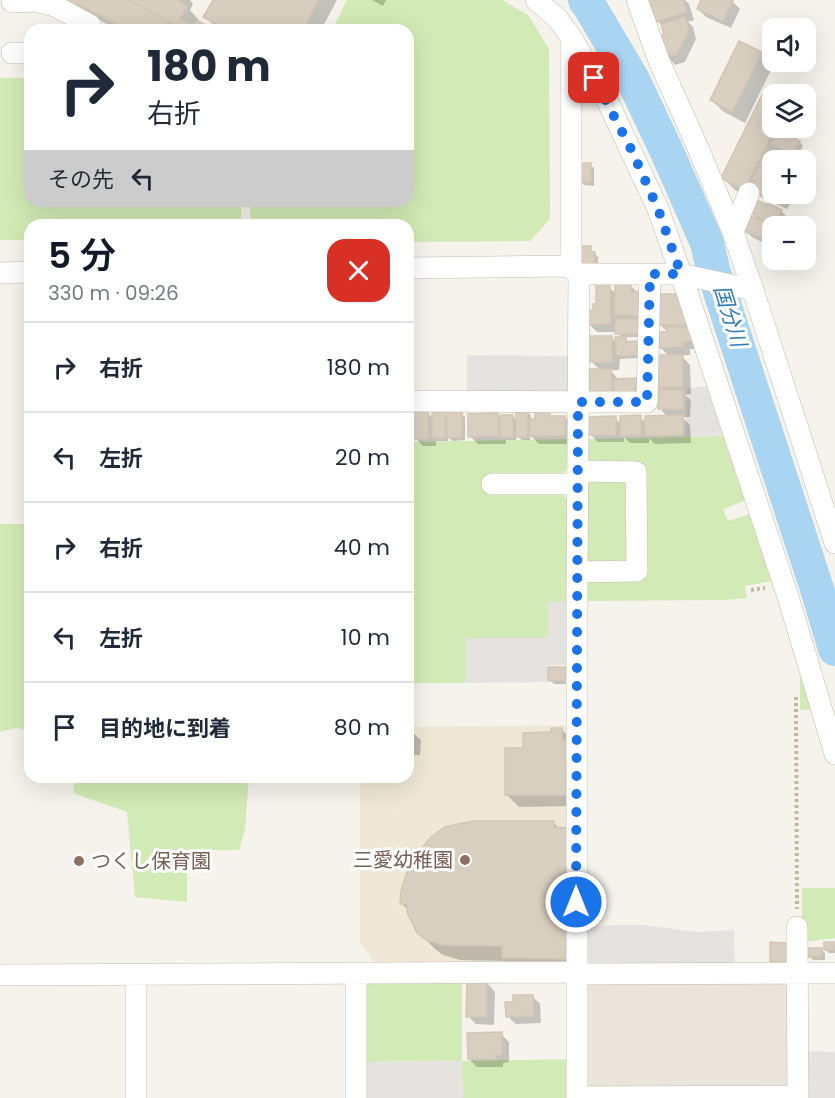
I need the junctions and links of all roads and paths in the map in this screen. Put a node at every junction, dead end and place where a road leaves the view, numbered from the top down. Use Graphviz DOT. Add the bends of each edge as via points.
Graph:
graph roads {
  1 [pos="536,0"];
  2 [pos="637,0"];
  3 [pos="12,2"];
  4 [pos="90,24"];
  5 [pos="571,37"];
  6 [pos="749,193"];
  7 [pos="733,232"];
  8 [pos="414,268"];
  9 [pos="575,271"];
  10 [pos="24,272"];
  11 [pos="0,273"];
  12 [pos="650,274"];
  13 [pos="686,275"];
  14 [pos="748,288"];
  15 [pos="414,401"];
  16 [pos="578,402"];
  17 [pos="577,477"];
  18 [pos="492,484"];
  19 [pos="835,543"];
  20 [pos="577,572"];
  21 [pos="796,695"];
  22 [pos="835,754"];
  23 [pos="797,927"];
  24 [pos="356,973"];
  25 [pos="576,973"];
  26 [pos="797,973"];
  27 [pos="835,973"];
  28 [pos="136,974"];
  29 [pos="0,975"];
  30 [pos="798,1097"];
  31 [pos="136,1098"];
  32 [pos="356,1098"];
  33 [pos="577,1098"];
  1 -- 5 [label="street"];
  2 -- 7 [label="street"];
  3 -- 4 [label="street" via="35,1 56,6"];
  5 -- 9 [label="street"];
  5 -- 13 [label="street" via="631,149"];
  6 -- 7 [label="street"];
  7 -- 14 [label="street"];
  8 -- 9 [label="street" via="562,266"];
  9 -- 12 [label="street"];
  9 -- 16 [label="street"];
  10 -- 11 [label="street"];
  12 -- 13 [label="street"];
  12 -- 16 [label="street" via="647,402"];
  13 -- 14 [label="street"];
  13 -- 22 [label="street"];
  14 -- 19 [label="street"];
  15 -- 16 [label="street"];
  16 -- 17 [label="street"];
  17 -- 18 [label="street"];
  17 -- 20 [label="street"];
  17 -- 20 [label="street" via="636,472 637,571"];
  20 -- 25 [label="street"];
  21 -- 23 [label="path"];
  23 -- 26 [label="street"];
  24 -- 25 [label="street"];
  24 -- 28 [label="street"];
  24 -- 32 [label="street"];
  25 -- 26 [label="street"];
  25 -- 33 [label="street"];
  26 -- 27 [label="street"];
  26 -- 30 [label="street"];
  28 -- 29 [label="street"];
  28 -- 31 [label="street"];
  30 -- 33 [label="street"];
}
